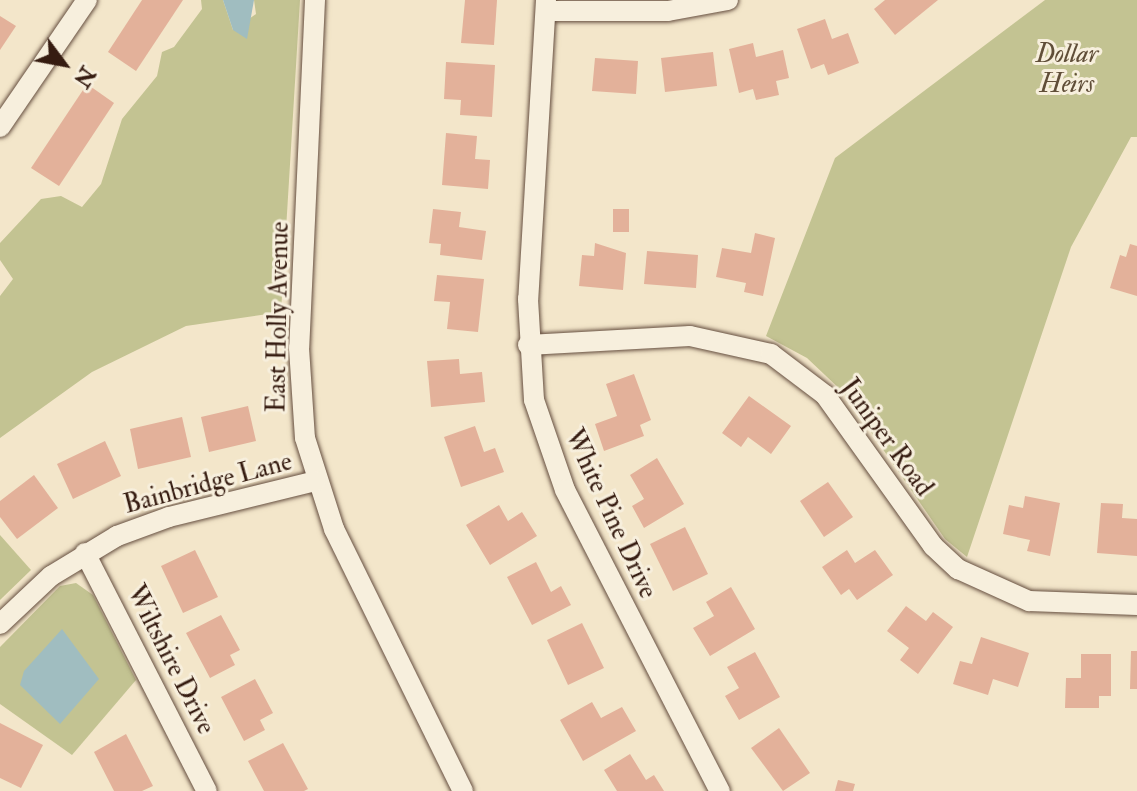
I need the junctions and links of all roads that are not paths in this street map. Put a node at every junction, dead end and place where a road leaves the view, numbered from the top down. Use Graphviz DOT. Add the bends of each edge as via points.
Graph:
graph roads {
  1 [pos="87,0"];
  2 [pos="315,0"];
  3 [pos="728,0"];
  4 [pos="546,6"];
  5 [pos="0,127"];
  6 [pos="528,345"];
  7 [pos="316,481"];
  8 [pos="85,553"];
  9 [pos="1137,605"];
  10 [pos="0,624"];
  11 [pos="207,791"];
  12 [pos="463,791"];
  13 [pos="720,791"];
  1 -- 5 [label="street"];
  2 -- 7 [label="street, East Holly Avenue" via="299,392"];
  3 -- 4 [label="street" via="668,11"];
  4 -- 6 [label="street, White Pine Drive"];
  6 -- 9 [label="street, Juniper Road" via="690,336 771,354 825,395 933,546 958,569 1029,601"];
  6 -- 13 [label="street, White Pine Drive" via="534,400 560,478"];
  7 -- 8 [label="street, Bainbridge Lane" via="152,522"];
  7 -- 12 [label="street, East Holly Avenue"];
  8 -- 10 [label="street, Bainbridge Lane"];
  8 -- 11 [label="street, Wiltshire Drive"];
}
